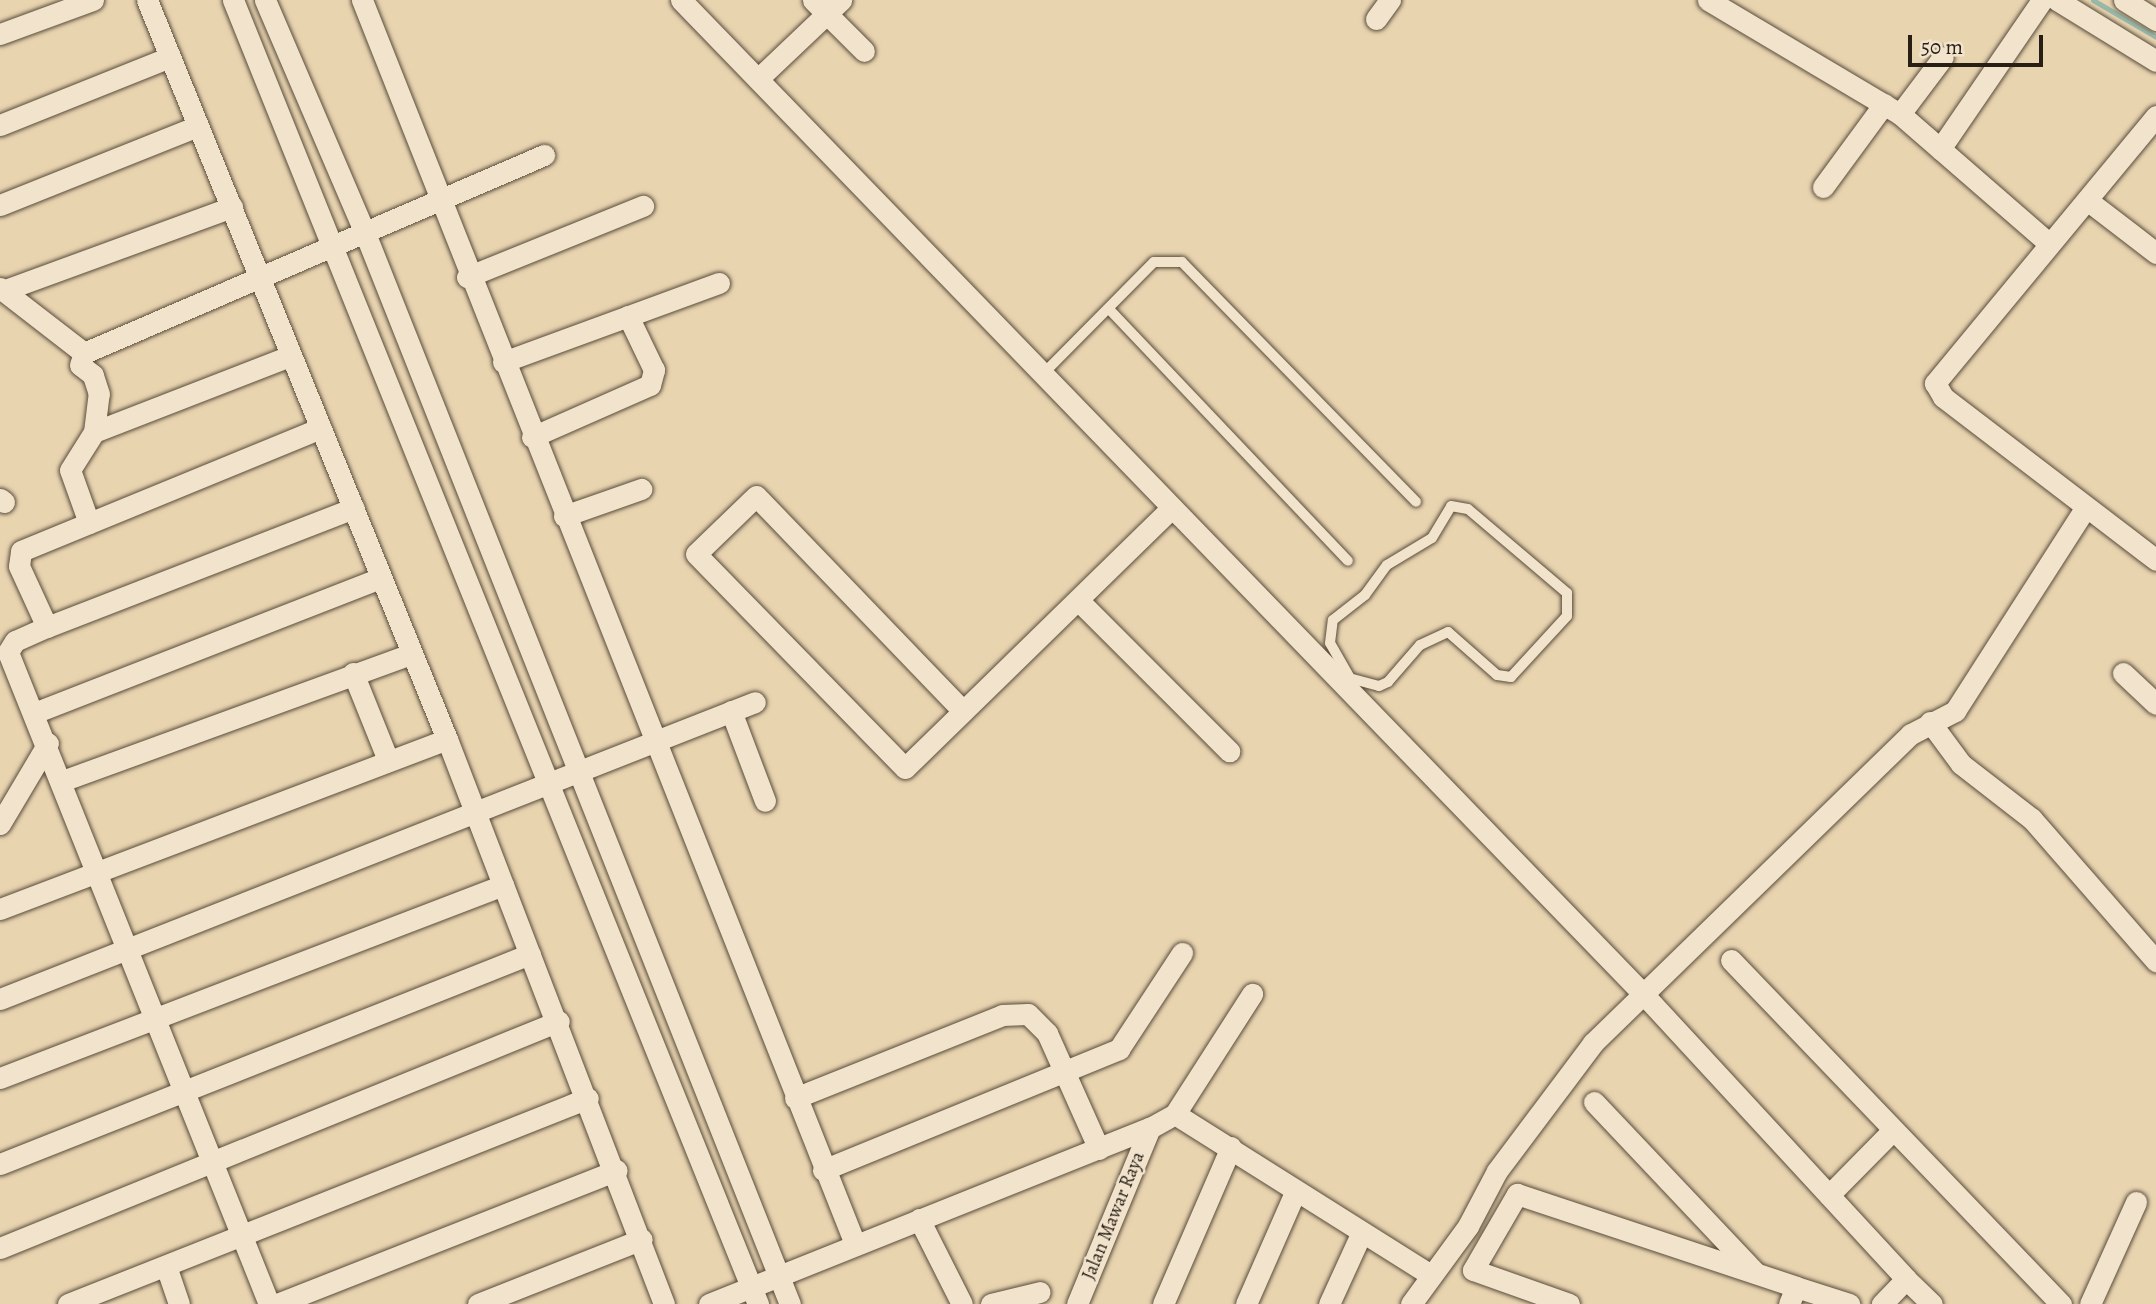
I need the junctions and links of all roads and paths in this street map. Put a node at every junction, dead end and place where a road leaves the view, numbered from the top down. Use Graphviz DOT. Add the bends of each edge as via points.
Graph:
graph roads {
  1 [pos="93,0"];
  2 [pos="146,0"];
  3 [pos="233,0"];
  4 [pos="265,0"];
  5 [pos="362,0"];
  6 [pos="681,0"];
  7 [pos="1390,0"];
  8 [pos="1708,0"];
  9 [pos="2042,0"];
  10 [pos="2057,0"];
  11 [pos="2124,0"];
  12 [pos="827,4"];
  13 [pos="1376,19"];
  14 [pos="2156,20"];
  15 [pos="0,34"];
  16 [pos="864,51"];
  17 [pos="170,57"];
  18 [pos="1943,57"];
  19 [pos="2156,61"];
  20 [pos="760,77"];
  21 [pos="1892,109"];
  22 [pos="2156,116"];
  23 [pos="0,125"];
  24 [pos="198,127"];
  25 [pos="1940,149"];
  26 [pos="544,155"];
  27 [pos="1824,187"];
  28 [pos="2087,200"];
  29 [pos="440,204"];
  30 [pos="0,205"];
  31 [pos="643,206"];
  32 [pos="232,207"];
  33 [pos="365,233"];
  34 [pos="2047,242"];
  35 [pos="334,248"];
  36 [pos="2156,253"];
  37 [pos="467,277"];
  38 [pos="258,281"];
  39 [pos="719,283"];
  40 [pos="2,289"];
  41 [pos="1109,309"];
  42 [pos="628,316"];
  43 [pos="84,353"];
  44 [pos="290,356"];
  45 [pos="503,362"];
  46 [pos="1044,373"];
  47 [pos="321,428"];
  48 [pos="94,432"];
  49 [pos="532,437"];
  50 [pos="641,489"];
  51 [pos="1416,502"];
  52 [pos="1172,507"];
  53 [pos="2086,507"];
  54 [pos="354,508"];
  55 [pos="564,516"];
  56 [pos="89,523"];
  57 [pos="2156,560"];
  58 [pos="1348,561"];
  59 [pos="380,578"];
  60 [pos="1078,600"];
  61 [pos="47,626"];
  62 [pos="410,654"];
  63 [pos="353,673"];
  64 [pos="2123,673"];
  65 [pos="1347,683"];
  66 [pos="755,702"];
  67 [pos="2156,704"];
  68 [pos="963,710"];
  69 [pos="731,711"];
  70 [pos="34,713"];
  71 [pos="1930,722"];
  72 [pos="447,739"];
  73 [pos="656,742"];
  74 [pos="48,743"];
  75 [pos="1229,751"];
  76 [pos="388,760"];
  77 [pos="577,769"];
  78 [pos="550,780"];
  79 [pos="62,781"];
  80 [pos="765,801"];
  81 [pos="473,811"];
  82 [pos="0,824"];
  83 [pos="98,871"];
  84 [pos="503,885"];
  85 [pos="0,909"];
  86 [pos="131,948"];
  87 [pos="1182,953"];
  88 [pos="530,954"];
  89 [pos="1731,960"];
  90 [pos="2156,961"];
  91 [pos="1252,994"];
  92 [pos="1646,997"];
  93 [pos="0,999"];
  94 [pos="156,1017"];
  95 [pos="559,1021"];
  96 [pos="1069,1073"];
  97 [pos="0,1078"];
  98 [pos="185,1091"];
  99 [pos="588,1098"];
  100 [pos="795,1098"];
  101 [pos="1594,1102"];
  102 [pos="1175,1114"];
  103 [pos="1150,1128"];
  104 [pos="1893,1130"];
  105 [pos="1231,1147"];
  106 [pos="1099,1149"];
  107 [pos="0,1164"];
  108 [pos="212,1165"];
  109 [pos="617,1170"];
  110 [pos="823,1170"];
  111 [pos="1296,1190"];
  112 [pos="1829,1195"];
  113 [pos="2136,1202"];
  114 [pos="919,1219"];
  115 [pos="242,1233"];
  116 [pos="1361,1234"];
  117 [pos="642,1239"];
  118 [pos="855,1244"];
  119 [pos="0,1248"];
  120 [pos="166,1266"];
  121 [pos="1756,1273"];
  122 [pos="779,1275"];
  123 [pos="1431,1275"];
  124 [pos="1906,1279"];
  125 [pos="1040,1292"];
  126 [pos="754,1296"];
  127 [pos="1792,1296"];
  128 [pos="92,1299"];
  129 [pos="68,1304"];
  130 [pos="179,1304"];
  131 [pos="269,1304"];
  132 [pos="277,1304"];
  133 [pos="478,1304"];
  134 [pos="664,1304"];
  135 [pos="709,1304"];
  136 [pos="790,1304"];
  137 [pos="962,1304"];
  138 [pos="991,1304"];
  139 [pos="1077,1304"];
  140 [pos="1163,1304"];
  141 [pos="1246,1304"];
  142 [pos="1329,1304"];
  143 [pos="1411,1304"];
  144 [pos="1569,1304"];
  145 [pos="1849,1304"];
  146 [pos="1881,1304"];
  147 [pos="1932,1304"];
  148 [pos="2062,1304"];
  149 [pos="2090,1304"];
  1 -- 15 [label="street"];
  2 -- 17 [label="street"];
  3 -- 35 [label="street"];
  4 -- 33 [label="street"];
  5 -- 29 [label="street"];
  6 -- 20 [label="street"];
  7 -- 13 [label="street"];
  8 -- 21 [label="street"];
  9 -- 25 [label="street"];
  10 -- 19 [label="street"];
  11 -- 14 [label="street"];
  12 -- 16 [label="street"];
  12 -- 20 [label="street"];
  17 -- 23 [label="street"];
  17 -- 24 [label="street"];
  18 -- 21 [label="street"];
  20 -- 46 [label="street"];
  21 -- 25 [label="street"];
  21 -- 27 [label="street"];
  22 -- 28 [label="street"];
  24 -- 30 [label="street"];
  24 -- 32 [label="street"];
  25 -- 34 [label="street"];
  26 -- 29 [label="street"];
  28 -- 34 [label="street"];
  28 -- 36 [label="street"];
  29 -- 33 [label="street"];
  29 -- 37 [label="street"];
  31 -- 37 [label="street"];
  32 -- 38 [label="street"];
  32 -- 40 [label="street"];
  33 -- 35 [label="street"];
  33 -- 77 [label="street"];
  34 -- 53 [label="street" via="1938,373 1936,386"];
  35 -- 38 [label="street"];
  35 -- 78 [label="street"];
  37 -- 45 [label="street"];
  38 -- 43 [label="street"];
  38 -- 44 [label="street"];
  39 -- 42 [label="street"];
  40 -- 43 [label="street"];
  41 -- 46 [label="lane"];
  41 -- 51 [label="lane" via="1154,262 1182,262"];
  41 -- 58 [label="lane"];
  42 -- 45 [label="street"];
  42 -- 49 [label="street" via="654,370 650,385 624,402"];
  43 -- 48 [label="street" via="80,365 93,375 99,394"];
  44 -- 47 [label="street"];
  44 -- 48 [label="street"];
  45 -- 49 [label="street"];
  46 -- 52 [label="street"];
  47 -- 54 [label="street"];
  47 -- 56 [label="street"];
  48 -- 56 [label="street" via="70,470"];
  49 -- 55 [label="street"];
  50 -- 55 [label="street"];
  52 -- 60 [label="street"];
  52 -- 65 [label="street"];
  53 -- 57 [label="street"];
  53 -- 71 [label="street" via="1967,696 1955,711"];
  54 -- 59 [label="street"];
  54 -- 61 [label="street"];
  55 -- 73 [label="street"];
  56 -- 61 [label="street" via="21,551 19,566"];
  59 -- 62 [label="street"];
  59 -- 70 [label="street"];
  60 -- 68 [label="street"];
  60 -- 75 [label="street"];
  61 -- 70 [label="street" via="15,641 8,652"];
  62 -- 63 [label="street"];
  62 -- 72 [label="street"];
  63 -- 76 [label="street"];
  63 -- 79 [label="street"];
  64 -- 67 [label="street"];
  65 -- 65 [label="lane" via="1379,686 1388,682 1420,645 1448,632 1497,675 1511,677 1567,616 1569,599 1468,509 1451,506 1432,538 1387,565 1365,595 1333,620 1330,643"];
  65 -- 92 [label="street"];
  66 -- 69 [label="street"];
  68 -- 68 [label="street" via="905,768 696,554 756,496"];
  69 -- 73 [label="street"];
  69 -- 80 [label="street"];
  70 -- 74 [label="street"];
  71 -- 90 [label="street" via="1951,755 2032,819"];
  71 -- 92 [label="street"];
  72 -- 76 [label="street"];
  72 -- 81 [label="street"];
  73 -- 77 [label="street"];
  73 -- 100 [label="street"];
  74 -- 79 [label="street"];
  74 -- 82 [label="street"];
  76 -- 83 [label="street"];
  77 -- 78 [label="street"];
  77 -- 122 [label="street"];
  78 -- 81 [label="street"];
  78 -- 126 [label="street"];
  79 -- 83 [label="street"];
  81 -- 84 [label="street"];
  81 -- 86 [label="street"];
  83 -- 85 [label="street"];
  83 -- 86 [label="street"];
  84 -- 88 [label="street"];
  84 -- 94 [label="street"];
  86 -- 93 [label="street"];
  86 -- 94 [label="street"];
  87 -- 96 [label="street" via="1119,1049"];
  88 -- 95 [label="street"];
  88 -- 98 [label="street"];
  89 -- 104 [label="street"];
  91 -- 102 [label="street"];
  92 -- 112 [label="street"];
  92 -- 123 [label="street" via="1593,1043 1497,1171"];
  94 -- 97 [label="street"];
  94 -- 98 [label="street"];
  95 -- 99 [label="street"];
  95 -- 108 [label="street"];
  96 -- 100 [label="street" via="1039,1019 1002,1016"];
  96 -- 106 [label="street"];
  96 -- 110 [label="street"];
  98 -- 107 [label="street"];
  98 -- 108 [label="street"];
  99 -- 109 [label="street"];
  99 -- 115 [label="street"];
  100 -- 110 [label="street"];
  101 -- 121 [label="street"];
  102 -- 103 [label="street"];
  102 -- 105 [label="street"];
  103 -- 106 [label="street"];
  103 -- 139 [label="street, Jalan Mawar Raya"];
  104 -- 112 [label="street"];
  104 -- 148 [label="street"];
  105 -- 111 [label="street"];
  105 -- 140 [label="street"];
  106 -- 114 [label="street"];
  108 -- 115 [label="street"];
  108 -- 119 [label="street"];
  109 -- 117 [label="street"];
  109 -- 132 [label="street"];
  110 -- 118 [label="street"];
  111 -- 116 [label="street"];
  111 -- 141 [label="street"];
  112 -- 124 [label="street"];
  113 -- 149 [label="street"];
  114 -- 118 [label="street"];
  114 -- 137 [label="street"];
  115 -- 120 [label="street"];
  115 -- 131 [label="street"];
  116 -- 123 [label="street"];
  116 -- 142 [label="street"];
  117 -- 133 [label="street"];
  117 -- 134 [label="street"];
  118 -- 122 [label="street"];
  120 -- 128 [label="street"];
  120 -- 130 [label="street"];
  121 -- 127 [label="street"];
  121 -- 144 [label="street" via="1517,1194 1473,1270"];
  122 -- 126 [label="street"];
  122 -- 136 [label="street"];
  123 -- 143 [label="street"];
  124 -- 146 [label="street"];
  124 -- 147 [label="street"];
  125 -- 138 [label="street"];
  126 -- 135 [label="street"];
  127 -- 145 [label="street"];
  128 -- 129 [label="street"];
}
